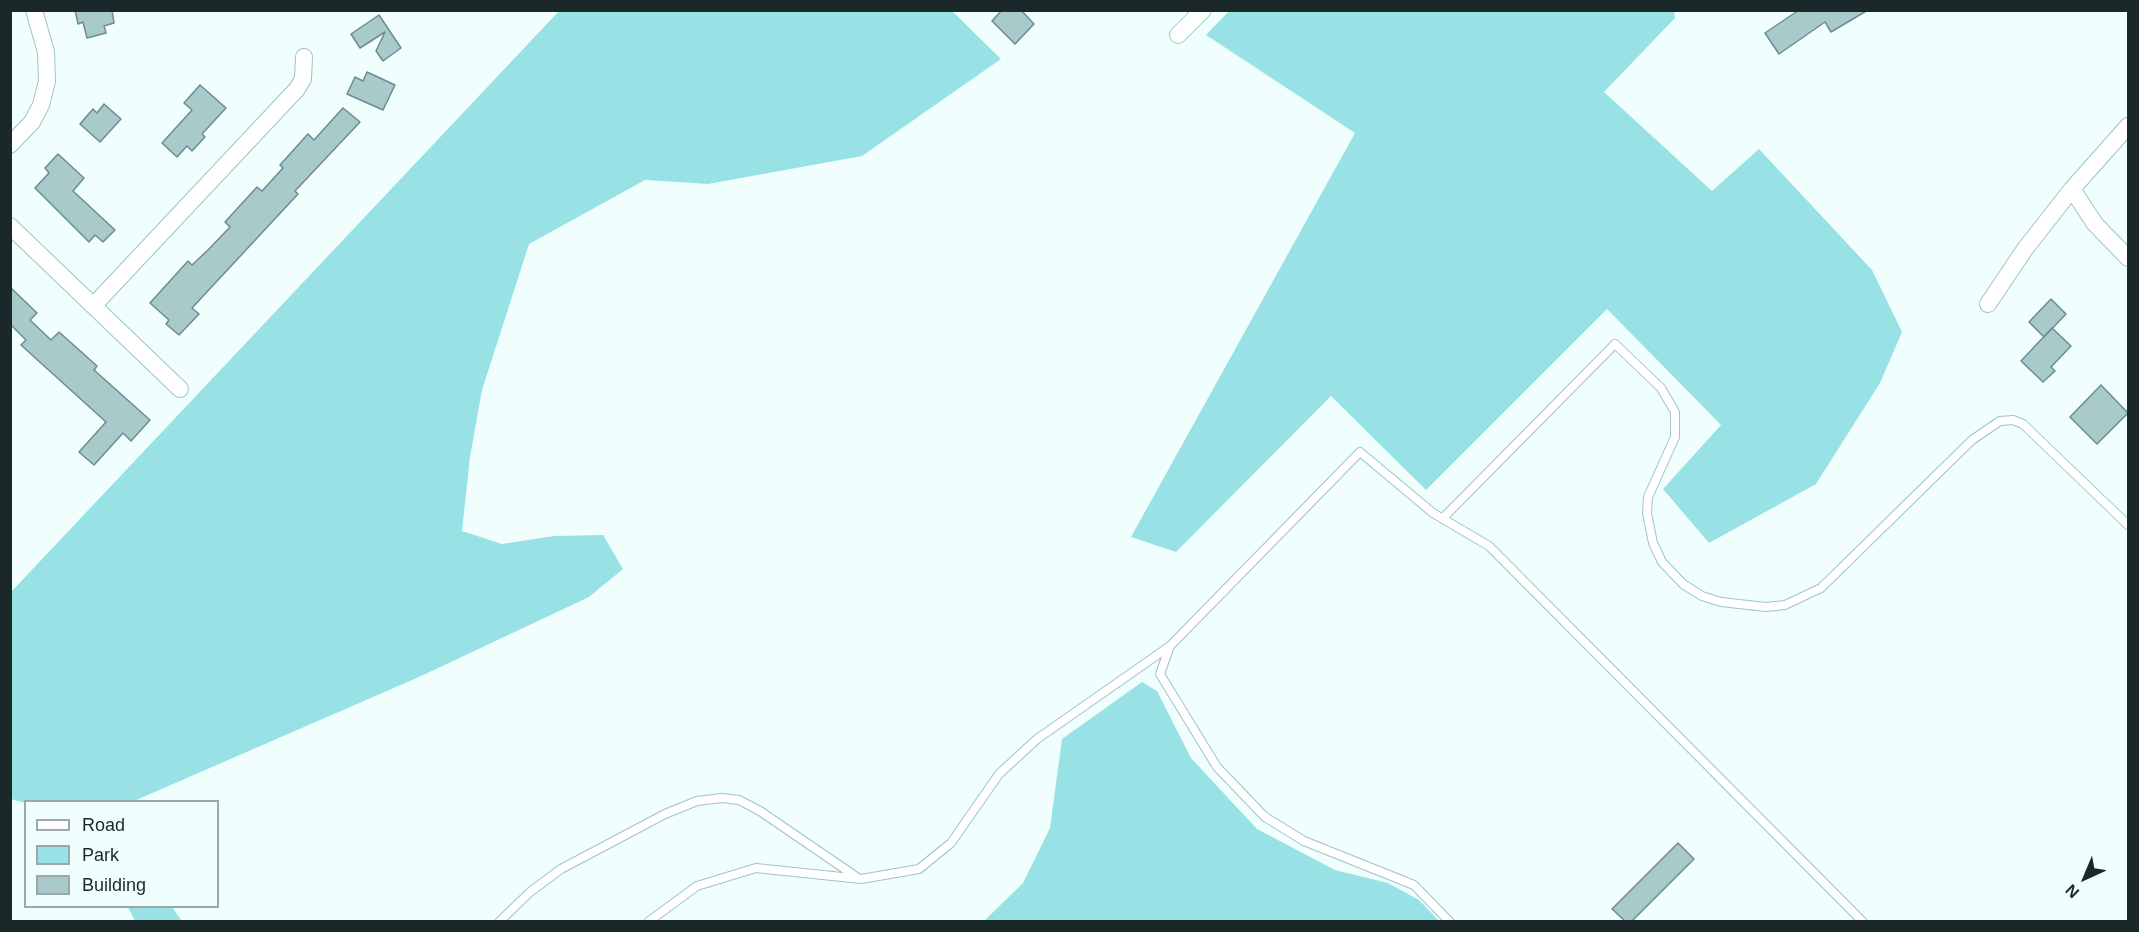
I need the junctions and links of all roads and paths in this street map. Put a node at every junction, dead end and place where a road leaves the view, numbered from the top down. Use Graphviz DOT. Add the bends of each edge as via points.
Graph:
graph roads {
  1 [pos="34,10"];
  2 [pos="1203,10"];
  3 [pos="1178,35"];
  4 [pos="304,57"];
  5 [pos="2128,126"];
  6 [pos="10,145"];
  7 [pos="2072,189"];
  8 [pos="10,226"];
  9 [pos="2128,258"];
  10 [pos="1988,304"];
  11 [pos="94,305"];
  12 [pos="180,388"];
  13 [pos="1443,518"];
  14 [pos="2128,525"];
  15 [pos="1170,646"];
  16 [pos="861,879"];
  17 [pos="499,921"];
  18 [pos="648,921"];
  19 [pos="1450,921"];
  20 [pos="1863,921"];
  1 -- 6 [label="street" via="47,61 47,81 32,123"];
  2 -- 3 [label="street"];
  4 -- 11 [label="street" via="303,79 297,88"];
  5 -- 7 [label="street"];
  7 -- 9 [label="street" via="2095,224"];
  7 -- 10 [label="street"];
  8 -- 11 [label="street"];
  11 -- 12 [label="street"];
  13 -- 14 [label="lane" via="1615,344 1661,388 1676,412 1675,437 1648,497 1647,513 1653,543 1662,562 1683,584 1702,596 1766,607 1785,605 1813,592 1972,440 2000,420 2024,424"];
  13 -- 15 [label="lane" via="1359,452"];
  13 -- 20 [label="lane" via="1489,546"];
  15 -- 16 [label="lane" via="1036,739 999,774 951,843 919,869"];
  15 -- 19 [label="lane" via="1160,674 1216,767 1265,817 1304,841 1414,885"];
  16 -- 17 [label="lane" via="760,811 739,800 722,798 697,801 664,814 561,869"];
  16 -- 18 [label="lane" via="756,868 697,886"];
}
